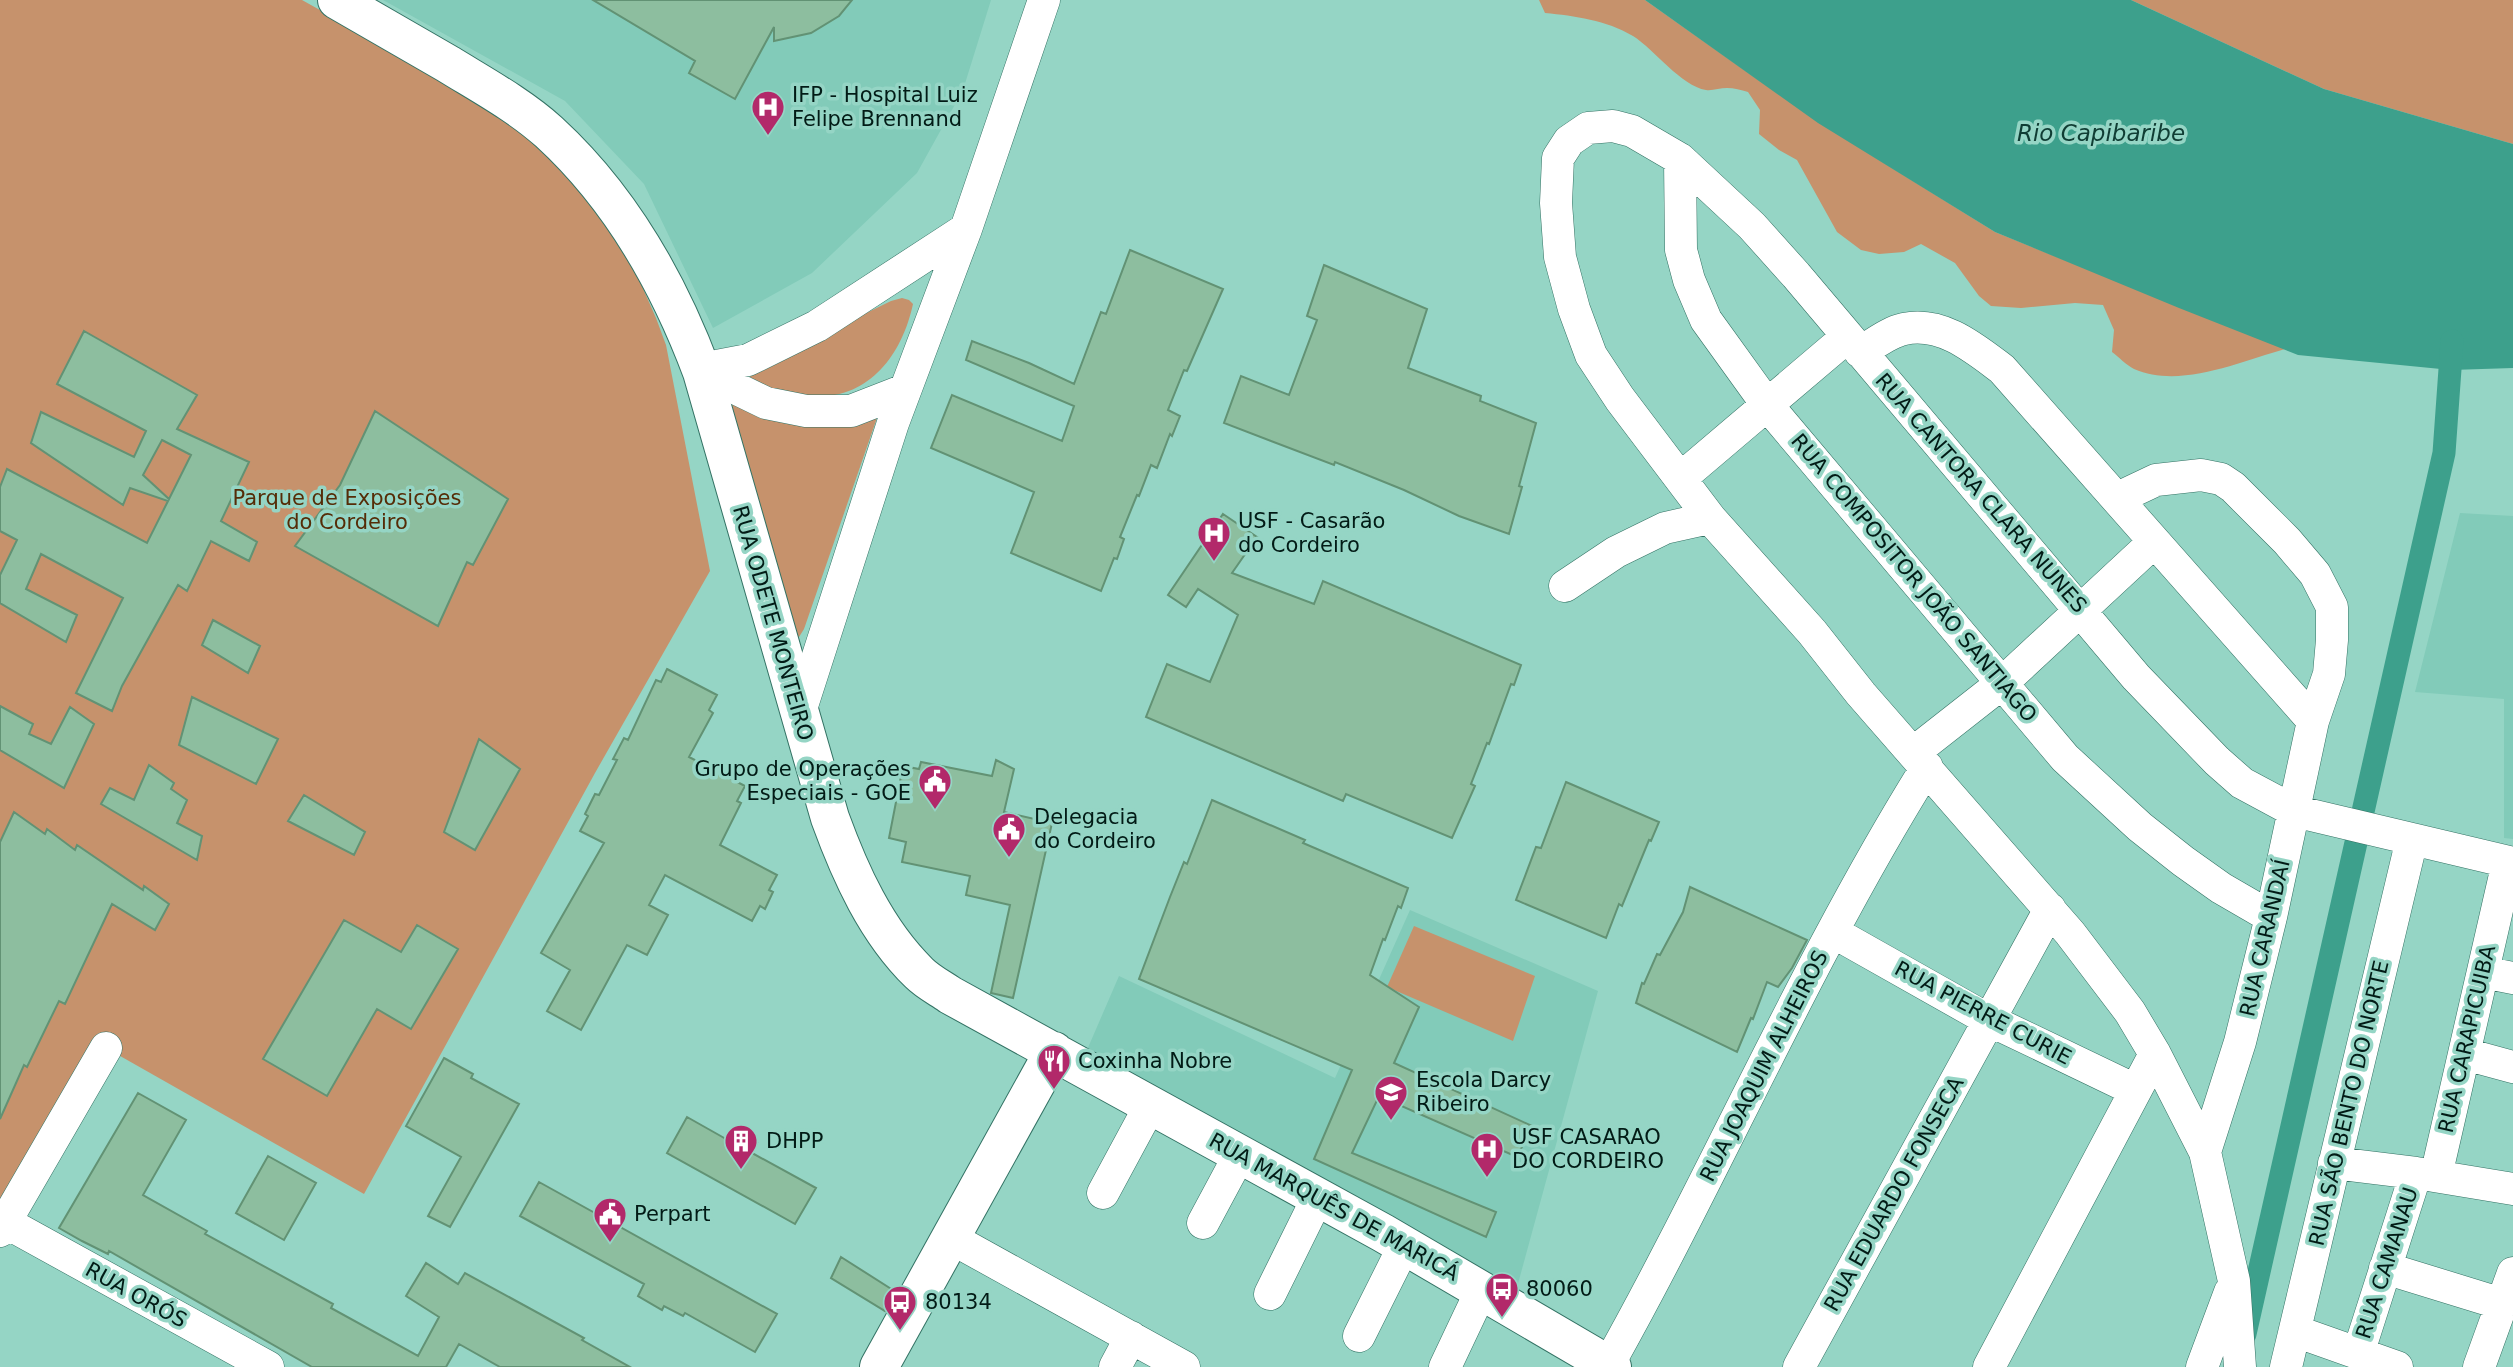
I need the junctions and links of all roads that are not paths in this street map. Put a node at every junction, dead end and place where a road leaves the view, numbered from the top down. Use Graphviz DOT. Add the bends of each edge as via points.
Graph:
graph roads {
  1 [pos="337,0"];
  2 [pos="1044,0"];
  3 [pos="1680,159"];
  4 [pos="966,229"];
  5 [pos="1853,345"];
  6 [pos="701,370"];
  7 [pos="905,390"];
  8 [pos="1768,406"];
  9 [pos="1681,478"];
  10 [pos="2118,498"];
  11 [pos="1710,517"];
  12 [pos="2154,542"];
  13 [pos="1565,586"];
  14 [pos="2081,610"];
  15 [pos="2001,684"];
  16 [pos="799,715"];
  17 [pos="2313,721"];
  18 [pos="1920,760"];
  19 [pos="2294,811"];
  20 [pos="2412,839"];
  21 [pos="2511,862"];
  22 [pos="2050,909"];
  23 [pos="2272,918"];
  24 [pos="1833,932"];
  25 [pos="2498,975"];
  26 [pos="1989,1020"];
  27 [pos="106,1048"];
  28 [pos="1054,1051"];
  29 [pos="2155,1054"];
  30 [pos="2465,1054"];
  31 [pos="2513,1067"];
  32 [pos="2135,1090"];
  33 [pos="1151,1104"];
  34 [pos="2205,1152"];
  35 [pos="1240,1154"];
  36 [pos="2334,1163"];
  37 [pos="2426,1175"];
  38 [pos="2513,1189"];
  39 [pos="1104,1193"];
  40 [pos="1318,1197"];
  41 [pos="1203,1223"];
  42 [pos="2,1227"];
  43 [pos="949,1237"];
  44 [pos="1404,1246"];
  45 [pos="2385,1268"];
  46 [pos="2513,1273"];
  47 [pos="1481,1291"];
  48 [pos="1270,1294"];
  49 [pos="2502,1304"];
  50 [pos="2295,1331"];
  51 [pos="1359,1336"];
  52 [pos="1131,1338"];
  53 [pos="2235,1338"];
  54 [pos="2358,1354"];
  55 [pos="254,1364"];
  56 [pos="1609,1366"];
  57 [pos="879,1367"];
  58 [pos="1115,1367"];
  59 [pos="1184,1367"];
  60 [pos="1445,1367"];
  61 [pos="1799,1367"];
  62 [pos="1989,1367"];
  63 [pos="2202,1367"];
  64 [pos="2286,1367"];
  65 [pos="2397,1367"];
  66 [pos="2479,1367"];
  1 -- 6 [label="main road, RUA ODETE MONTEIRO" via="496,92 548,131 598,183 655,266"];
  2 -- 4 [label="street"];
  3 -- 5 [label="street, RUA CANTORA CLARA NUNES" via="1752,226"];
  3 -- 8 [label="street, RUA COMPOSITOR JOÃO SANTIAGO" via="1681,250 1689,280 1706,320"];
  3 -- 9 [label="street, RUA CANTORA CLARA NUNES" via="1632,131 1613,126 1588,128 1569,141 1558,158 1556,203 1560,257 1591,355"];
  4 -- 6 [label="street" via="817,326 748,360"];
  4 -- 7 [label="street"];
  5 -- 8 [label="street"];
  5 -- 10 [label="street" via="1903,329 1948,333 2003,369"];
  5 -- 14 [label="street, RUA CANTORA CLARA NUNES"];
  6 -- 7 [label="street" via="766,403 806,411 851,411"];
  6 -- 16 [label="main road, RUA ODETE MONTEIRO"];
  7 -- 16 [label="street"];
  8 -- 9 [label="street"];
  8 -- 15 [label="street, RUA COMPOSITOR JOÃO SANTIAGO"];
  9 -- 11 [label="street, RUA CANTORA CLARA NUNES"];
  10 -- 12 [label="street"];
  10 -- 17 [label="street, RUA CARANDAÍ" via="2156,480 2202,475 2221,479 2287,541 2315,574 2332,607 2329,674"];
  11 -- 13 [label="street" via="1665,528 1616,552"];
  11 -- 18 [label="street, RUA CANTORA CLARA NUNES"];
  12 -- 14 [label="street, RUA JOAQUIM ALHEIROS"];
  12 -- 17 [label="street"];
  14 -- 15 [label="street, RUA JOAQUIM ALHEIROS"];
  14 -- 19 [label="street, RUA CANTORA CLARA NUNES" via="2136,677 2217,761 2242,783"];
  15 -- 18 [label="street, RUA JOAQUIM ALHEIROS"];
  15 -- 23 [label="street, RUA COMPOSITOR JOÃO SANTIAGO" via="2065,758 2140,827 2221,888"];
  16 -- 28 [label="main road, RUA ODETE MONTEIRO" via="848,868 903,955 920,975 950,995"];
  17 -- 19 [label="street, RUA CARANDAÍ"];
  18 -- 22 [label="street, RUA CANTORA CLARA NUNES"];
  18 -- 24 [label="street, RUA JOAQUIM ALHEIROS"];
  19 -- 20 [label="street, RUA CANTORA CLARA NUNES"];
  19 -- 23 [label="street, RUA CARANDAÍ"];
  20 -- 21 [label="street, RUA CANTORA CLARA NUNES"];
  20 -- 36 [label="street, RUA SÃO BENTO DO NORTE"];
  21 -- 25 [label="street, RUA CARAPICUIBA"];
  22 -- 26 [label="street, RUA EDUARDO FONSECA"];
  22 -- 29 [label="street, RUA CANTORA CLARA NUNES" via="2114,990"];
  23 -- 34 [label="street, RUA CARANDAÍ"];
  24 -- 26 [label="street, RUA PIERRE CURIE"];
  24 -- 56 [label="street, RUA JOAQUIM ALHEIROS"];
  25 -- 30 [label="street, RUA CARAPICUIBA"];
  26 -- 32 [label="street, RUA PIERRE CURIE"];
  26 -- 61 [label="street, RUA EDUARDO FONSECA"];
  27 -- 42 [label="street"];
  28 -- 33 [label="main road, RUA MARQUÊS DE MARICÁ"];
  28 -- 43 [label="main road"];
  29 -- 32 [label="street"];
  29 -- 34 [label="street, RUA CANTORA CLARA NUNES"];
  30 -- 31 [label="street"];
  30 -- 37 [label="street, RUA CARAPICUIBA"];
  32 -- 62 [label="street"];
  33 -- 35 [label="main road, RUA MARQUÊS DE MARICÁ"];
  33 -- 39 [label="street"];
  34 -- 53 [label="street, RUA CANTORA CLARA NUNES" via="2233,1275"];
  35 -- 40 [label="main road, RUA MARQUÊS DE MARICÁ"];
  35 -- 41 [label="street"];
  36 -- 37 [label="street"];
  36 -- 50 [label="street, RUA SÃO BENTO DO NORTE"];
  37 -- 38 [label="street"];
  37 -- 45 [label="street, RUA CAMANAU"];
  40 -- 44 [label="main road, RUA MARQUÊS DE MARICÁ"];
  40 -- 48 [label="street"];
  42 -- 55 [label="street, RUA ORÓS"];
  43 -- 52 [label="street"];
  43 -- 57 [label="main road"];
  44 -- 47 [label="main road, RUA MARQUÊS DE MARICÁ"];
  44 -- 51 [label="street"];
  45 -- 49 [label="street"];
  45 -- 54 [label="street, RUA CAMANAU"];
  46 -- 49 [label="street"];
  47 -- 56 [label="main road, RUA MARQUÊS DE MARICÁ"];
  47 -- 60 [label="street"];
  49 -- 66 [label="street"];
  50 -- 54 [label="street"];
  50 -- 64 [label="street, RUA SÃO BENTO DO NORTE"];
  52 -- 58 [label="street"];
  52 -- 59 [label="street"];
  53 -- 63 [label="street"];
  54 -- 65 [label="street"];
}
